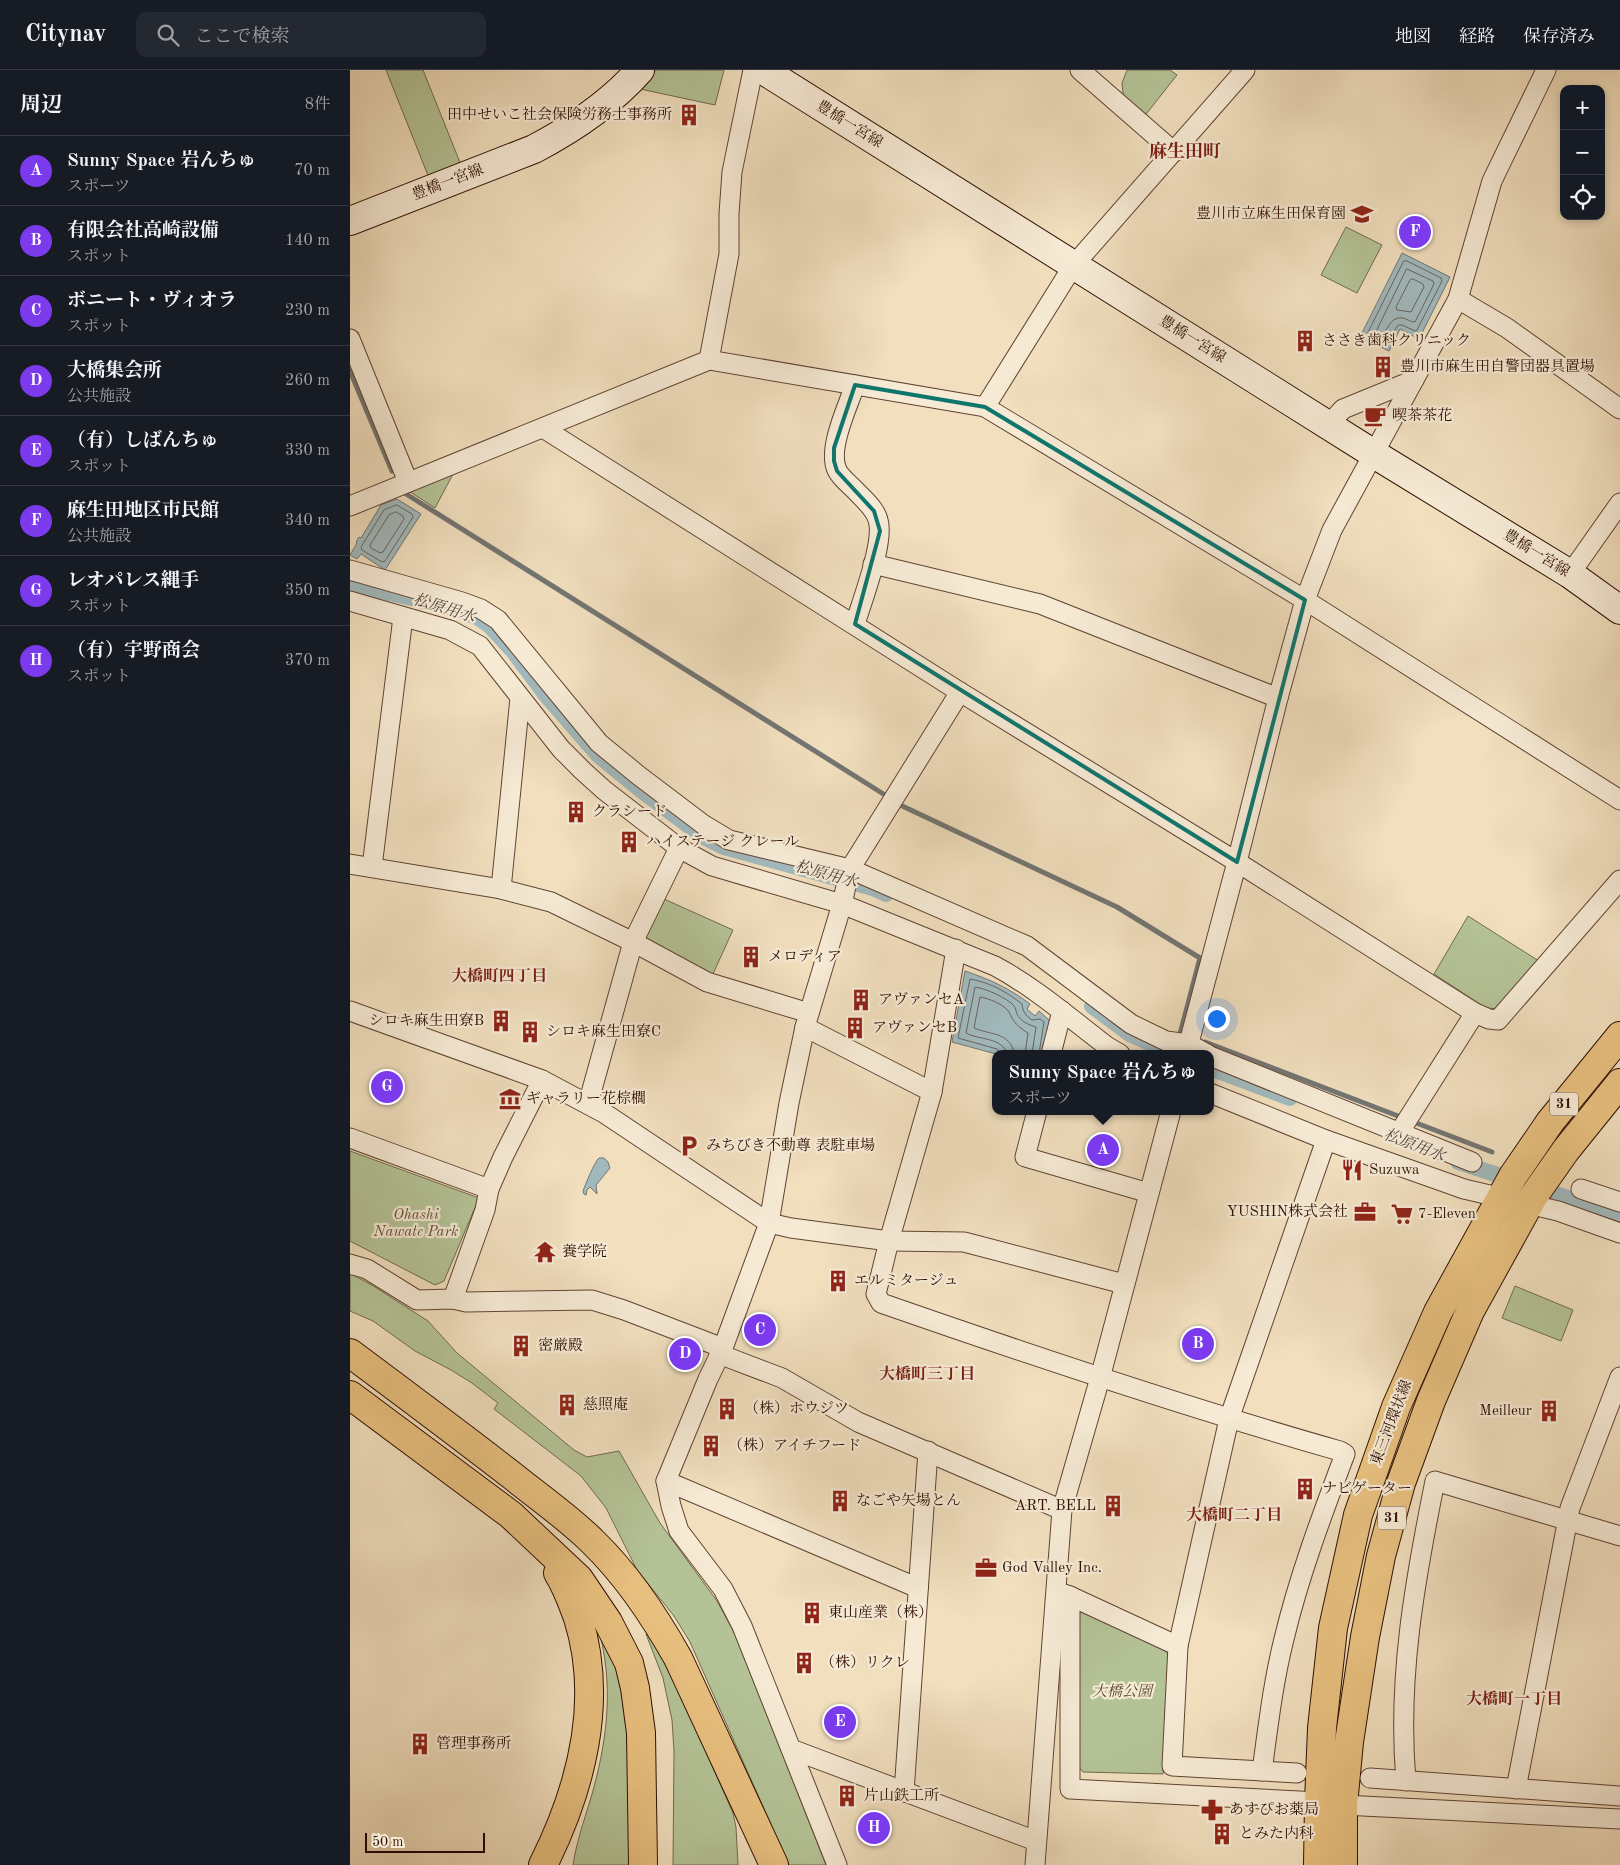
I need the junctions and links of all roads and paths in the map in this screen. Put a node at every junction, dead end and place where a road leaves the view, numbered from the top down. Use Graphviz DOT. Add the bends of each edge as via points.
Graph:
graph roads {
  1 [pos="640,70"];
  2 [pos="753,70"];
  3 [pos="763,70"];
  4 [pos="1080,70"];
  5 [pos="1245,70"];
  6 [pos="1546,70"];
  7 [pos="1174,152"];
  8 [pos="350,221"];
  9 [pos="1074,266"];
  10 [pos="1458,299"];
  11 [pos="350,339"];
  12 [pos="709,360"];
  13 [pos="1414,380"];
  14 [pos="855,385"];
  15 [pos="985,406"];
  16 [pos="1620,409"];
  17 [pos="1328,425"];
  18 [pos="543,428"];
  19 [pos="1374,454"];
  20 [pos="408,482"];
  21 [pos="1620,503"];
  22 [pos="350,506"];
  23 [pos="874,564"];
  24 [pos="350,570"];
  25 [pos="1570,574"];
  26 [pos="1305,600"];
  27 [pos="350,601"];
  28 [pos="1620,610"];
  29 [pos="403,617"];
  30 [pos="855,624"];
  31 [pos="960,692"];
  32 [pos="520,698"];
  33 [pos="1278,698"];
  34 [pos="1620,800"];
  35 [pos="679,848"];
  36 [pos="1237,862"];
  37 [pos="350,864"];
  38 [pos="372,867"];
  39 [pos="1620,880"];
  40 [pos="847,884"];
  41 [pos="501,889"];
  42 [pos="633,942"];
  43 [pos="956,949"];
  44 [pos="350,1011"];
  45 [pos="1062,1012"];
  46 [pos="1475,1012"];
  47 [pos="807,1020"];
  48 [pos="1620,1036"];
  49 [pos="1052,1050"];
  50 [pos="1113,1050"];
  51 [pos="1187,1050"];
  52 [pos="1214,1057"];
  53 [pos="542,1080"];
  54 [pos="1620,1083"];
  55 [pos="932,1092"];
  56 [pos="1214,1095"];
  57 [pos="588,1104"];
  58 [pos="1036,1115"];
  59 [pos="1170,1115"];
  60 [pos="1405,1124"];
  61 [pos="350,1138"];
  62 [pos="1326,1140"];
  63 [pos="1472,1162"];
  64 [pos="1507,1188"];
  65 [pos="490,1189"];
  66 [pos="1580,1189"];
  67 [pos="1149,1193"];
  68 [pos="1535,1195"];
  69 [pos="1620,1202"];
  70 [pos="769,1223"];
  71 [pos="1620,1234"];
  72 [pos="889,1241"];
  73 [pos="350,1264"];
  74 [pos="1124,1284"];
  75 [pos="453,1299"];
  76 [pos="721,1351"];
  77 [pos="350,1353"];
  78 [pos="1620,1377"];
  79 [pos="1100,1378"];
  80 [pos="350,1395"];
  81 [pos="1229,1419"];
  82 [pos="928,1451"];
  83 [pos="666,1482"];
  84 [pos="544,1501"];
  85 [pos="1062,1510"];
  86 [pos="1568,1520"];
  87 [pos="1620,1536"];
  88 [pos="536,1538"];
  89 [pos="918,1588"];
  90 [pos="1063,1594"];
  91 [pos="1178,1646"];
  92 [pos="791,1749"];
  93 [pos="1262,1772"];
  94 [pos="1296,1773"];
  95 [pos="1370,1778"];
  96 [pos="1406,1781"];
  97 [pos="1516,1788"];
  98 [pos="904,1792"];
  99 [pos="1620,1796"];
  100 [pos="1331,1804"];
  101 [pos="1620,1819"];
  102 [pos="1036,1841"];
  103 [pos="543,1865"];
  104 [pos="643,1865"];
  105 [pos="658,1865"];
  106 [pos="774,1865"];
  107 [pos="837,1865"];
  108 [pos="1035,1865"];
  109 [pos="1318,1865"];
  110 [pos="1343,1865"];
  1 -- 8 [label="main road, 豊橋一宮線" via="600,108 534,149"];
  2 -- 12 [label="street" via="732,172 729,254"];
  3 -- 9 [label="main road, 豊橋一宮線"];
  4 -- 7 [label="street"];
  5 -- 7 [label="street"];
  6 -- 10 [label="street" via="1492,181"];
  7 -- 9 [label="street"];
  9 -- 15 [label="street"];
  9 -- 17 [label="main road, 豊橋一宮線"];
  10 -- 13 [label="street"];
  10 -- 16 [label="street" via="1507,328"];
  11 -- 20 [label="street"];
  12 -- 14 [label="street"];
  12 -- 18 [label="street"];
  13 -- 17 [label="street" via="1343,409"];
  13 -- 19 [label="street"];
  14 -- 15 [label="street"];
  14 -- 23 [label="street" via="834,448 834,461 837,471 879,520"];
  15 -- 26 [label="street"];
  17 -- 19 [label="main road, 豊橋一宮線"];
  18 -- 20 [label="street"];
  18 -- 30 [label="street"];
  19 -- 25 [label="main road, 豊橋一宮線"];
  19 -- 26 [label="street" via="1332,530"];
  20 -- 22 [label="street"];
  21 -- 25 [label="street"];
  23 -- 30 [label="street"];
  23 -- 33 [label="street" via="1040,604"];
  24 -- 40 [label="street" via="481,609 498,620 599,743 645,781 729,840"];
  25 -- 28 [label="main road, 豊橋一宮線"];
  26 -- 33 [label="street"];
  26 -- 34 [label="street"];
  27 -- 29 [label="street"];
  29 -- 32 [label="street" via="450,630 480,646"];
  29 -- 38 [label="street"];
  30 -- 31 [label="street"];
  31 -- 36 [label="street"];
  31 -- 40 [label="street"];
  32 -- 35 [label="street" via="583,771"];
  32 -- 41 [label="street"];
  33 -- 36 [label="street"];
  35 -- 40 [label="street" via="712,866"];
  35 -- 42 [label="street"];
  36 -- 46 [label="street"];
  36 -- 51 [label="street"];
  37 -- 38 [label="street"];
  38 -- 41 [label="street"];
  39 -- 46 [label="street" via="1498,1020"];
  40 -- 43 [label="street"];
  40 -- 47 [label="street"];
  40 -- 51 [label="street" via="1027,946 1131,1024"];
  41 -- 42 [label="street" via="552,902"];
  42 -- 47 [label="street" via="707,982"];
  42 -- 57 [label="street"];
  43 -- 45 [label="street" via="1017,978"];
  43 -- 55 [label="street"];
  44 -- 53 [label="street"];
  45 -- 49 [label="street"];
  45 -- 50 [label="street"];
  46 -- 60 [label="street"];
  47 -- 55 [label="street"];
  47 -- 70 [label="street"];
  48 -- 64 [label="main road, 東三河環状線 / 31" via="1550,1122"];
  52 -- 60 [label="street"];
  53 -- 57 [label="street"];
  53 -- 65 [label="street"];
  54 -- 68 [label="main road, 東三河環状線 / 31" via="1566,1150"];
  55 -- 72 [label="street"];
  56 -- 62 [label="street"];
  57 -- 70 [label="street"];
  58 -- 67 [label="street" via="1026,1157"];
  59 -- 67 [label="street"];
  60 -- 63 [label="street"];
  61 -- 65 [label="street"];
  62 -- 64 [label="street" via="1464,1190"];
  62 -- 81 [label="street"];
  64 -- 68 [label="street"];
  64 -- 100 [label="main road, 東三河環状線 / 31" via="1438,1312 1396,1407 1358,1516 1333,1628 1322,1728"];
  65 -- 75 [label="street"];
  66 -- 69 [label="street"];
  67 -- 74 [label="street"];
  68 -- 71 [label="street" via="1558,1211"];
  68 -- 100 [label="main road, 東三河環状線 / 31" via="1470,1312 1431,1401 1401,1483 1364,1637 1350,1742"];
  70 -- 72 [label="street"];
  70 -- 76 [label="street"];
  72 -- 74 [label="street" via="964,1242"];
  72 -- 79 [label="street" via="876,1294 881,1304"];
  73 -- 75 [label="street" via="367,1269 417,1300"];
  74 -- 79 [label="street"];
  75 -- 76 [label="street" via="466,1302 592,1300"];
  76 -- 82 [label="street" via="782,1378 858,1422"];
  76 -- 83 [label="street"];
  77 -- 84 [label="main road"];
  78 -- 86 [label="street"];
  79 -- 81 [label="street"];
  79 -- 85 [label="street"];
  80 -- 88 [label="main road" via="511,1515"];
  81 -- 91 [label="street"];
  81 -- 93 [label="street" via="1345,1454 1295,1596 1274,1683"];
  82 -- 85 [label="street"];
  82 -- 89 [label="street"];
  83 -- 89 [label="street"];
  83 -- 92 [label="street" via="679,1531 723,1589 742,1626"];
  84 -- 105 [label="main road" via="616,1607 643,1666 651,1695 656,1748"];
  84 -- 106 [label="main road" via="593,1541 623,1575 661,1628"];
  85 -- 90 [label="street"];
  86 -- 87 [label="street"];
  86 -- 96 [label="street" via="1435,1480 1417,1574 1406,1665 1403,1731"];
  86 -- 97 [label="street"];
  88 -- 103 [label="main road" via="570,1595 583,1635 589,1681 583,1756 565,1813"];
  88 -- 104 [label="main road" via="579,1579 608,1622 629,1663 641,1734"];
  89 -- 98 [label="street"];
  90 -- 91 [label="street"];
  90 -- 100 [label="street" via="1070,1789"];
  90 -- 102 [label="street"];
  91 -- 93 [label="street" via="1172,1766"];
  92 -- 98 [label="street"];
  92 -- 107 [label="street"];
  93 -- 94 [label="street"];
  95 -- 96 [label="street"];
  96 -- 97 [label="street"];
  97 -- 99 [label="street"];
  98 -- 102 [label="street"];
  100 -- 101 [label="street"];
  100 -- 109 [label="main road, 東三河環状線 / 31"];
  100 -- 110 [label="main road, 東三河環状線 / 31"];
  102 -- 108 [label="street"];
}
